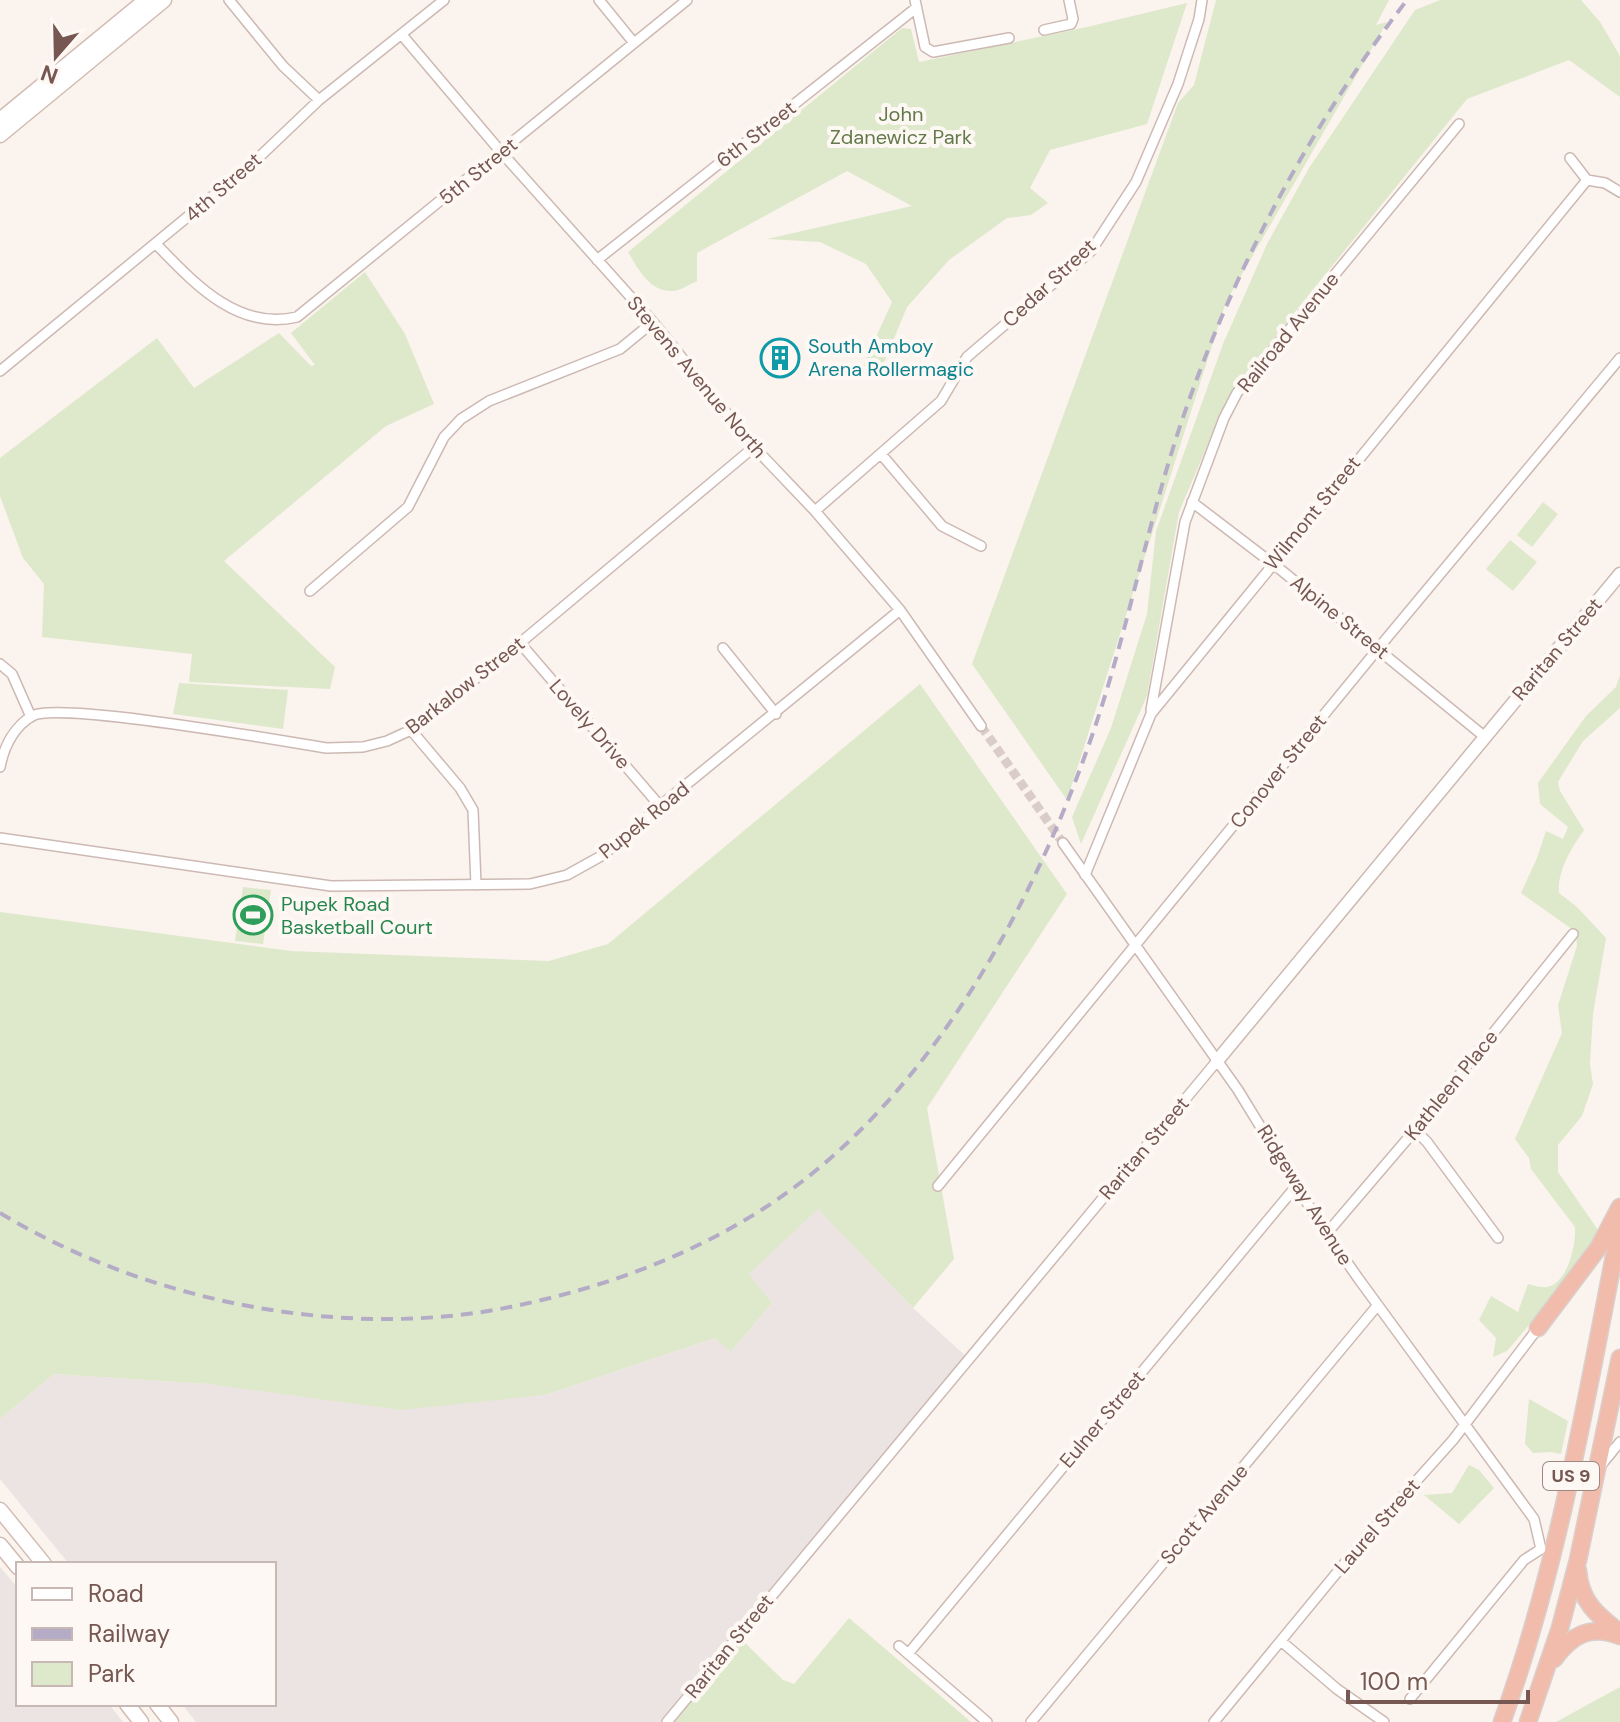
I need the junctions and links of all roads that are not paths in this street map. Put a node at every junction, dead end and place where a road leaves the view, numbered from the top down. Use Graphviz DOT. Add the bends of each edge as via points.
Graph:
graph roads {
  1 [pos="146,0"];
  2 [pos="164,0"];
  3 [pos="229,0"];
  4 [pos="444,0"];
  5 [pos="599,0"];
  6 [pos="687,0"];
  7 [pos="1069,0"];
  8 [pos="1202,0"];
  9 [pos="916,4"];
  10 [pos="1044,30"];
  11 [pos="402,35"];
  12 [pos="1009,38"];
  13 [pos="634,43"];
  14 [pos="319,100"];
  15 [pos="0,120"];
  16 [pos="1459,124"];
  17 [pos="0,135"];
  18 [pos="501,152"];
  19 [pos="1570,158"];
  20 [pos="1587,180"];
  21 [pos="1620,192"];
  22 [pos="156,244"];
  23 [pos="597,260"];
  24 [pos="653,322"];
  25 [pos="1620,358"];
  26 [pos="0,371"];
  27 [pos="754,447"];
  28 [pos="881,454"];
  29 [pos="1192,502"];
  30 [pos="815,511"];
  31 [pos="981,546"];
  32 [pos="1272,562"];
  33 [pos="1620,574"];
  34 [pos="310,591"];
  35 [pos="900,610"];
  36 [pos="520,643"];
  37 [pos="723,648"];
  38 [pos="1378,648"];
  39 [pos="0,664"];
  40 [pos="776,714"];
  41 [pos="1151,714"];
  42 [pos="31,717"];
  43 [pos="981,726"];
  44 [pos="411,730"];
  45 [pos="1485,737"];
  46 [pos="0,767"];
  47 [pos="660,806"];
  48 [pos="0,838"];
  49 [pos="1063,843"];
  50 [pos="1085,875"];
  51 [pos="476,885"];
  52 [pos="1573,934"];
  53 [pos="1134,946"];
  54 [pos="1217,1061"];
  55 [pos="1415,1130"];
  56 [pos="1297,1185"];
  57 [pos="938,1186"];
  58 [pos="1620,1207"];
  59 [pos="1620,1226"];
  60 [pos="1327,1233"];
  61 [pos="1498,1238"];
  62 [pos="1377,1306"];
  63 [pos="1538,1328"];
  64 [pos="1620,1358"];
  65 [pos="1614,1390"];
  66 [pos="1620,1407"];
  67 [pos="1464,1424"];
  68 [pos="1618,1447"];
  69 [pos="1599,1467"];
  70 [pos="0,1510"];
  71 [pos="0,1545"];
  72 [pos="1541,1549"];
  73 [pos="1578,1560"];
  74 [pos="42,1562"];
  75 [pos="16,1565"];
  76 [pos="1544,1590"];
  77 [pos="1620,1634"];
  78 [pos="1281,1641"];
  79 [pos="899,1646"];
  80 [pos="908,1654"];
  81 [pos="1546,1671"];
  82 [pos="1410,1699"];
  83 [pos="129,1706"];
  84 [pos="159,1706"];
  85 [pos="141,1722"];
  86 [pos="171,1722"];
  87 [pos="667,1722"];
  88 [pos="987,1722"];
  89 [pos="1031,1722"];
  90 [pos="1214,1722"];
  91 [pos="1384,1722"];
  92 [pos="1502,1722"];
  93 [pos="1528,1722"];
  1 -- 15 [label="main road"];
  2 -- 17 [label="main road"];
  3 -- 14 [label="street" via="283,66"];
  4 -- 11 [label="street, 4th Street"];
  5 -- 13 [label="street"];
  6 -- 13 [label="street, 5th Street"];
  7 -- 10 [label="street" via="1071,24"];
  8 -- 28 [label="street, Cedar Street" via="1158,133 1136,182 1091,251 967,357 941,401"];
  9 -- 12 [label="street" via="925,47 933,52"];
  9 -- 23 [label="street, 6th Street"];
  11 -- 14 [label="street, 4th Street"];
  11 -- 18 [label="street, Stevens Avenue North"];
  13 -- 18 [label="street, 5th Street"];
  14 -- 22 [label="street, 4th Street"];
  16 -- 29 [label="street, Railroad Avenue" via="1237,393"];
  18 -- 22 [label="street, 5th Street" via="297,317 259,320 228,306 198,288"];
  18 -- 23 [label="street, Stevens Avenue North"];
  19 -- 20 [label="street"];
  20 -- 21 [label="street"];
  20 -- 32 [label="street, Wilmont Street"];
  22 -- 26 [label="street, 4th Street"];
  23 -- 24 [label="street, Stevens Avenue North"];
  24 -- 27 [label="street, Stevens Avenue North"];
  24 -- 34 [label="street" via="620,349 489,401 461,419 444,437 408,507"];
  25 -- 38 [label="street, Conover Street"];
  27 -- 30 [label="street, Stevens Avenue North"];
  27 -- 36 [label="street, Barkalow Street"];
  28 -- 30 [label="street, Cedar Street"];
  28 -- 31 [label="street" via="942,526"];
  29 -- 32 [label="street, Alpine Street"];
  29 -- 41 [label="street, Railroad Avenue"];
  30 -- 35 [label="street, Stevens Avenue North"];
  32 -- 38 [label="street, Alpine Street"];
  32 -- 41 [label="street, Wilmont Street"];
  33 -- 45 [label="street, Raritan Street"];
  35 -- 40 [label="street, Pupek Road"];
  35 -- 43 [label="street, Stevens Avenue North"];
  36 -- 44 [label="street, Barkalow Street"];
  36 -- 47 [label="street, Lovely Drive"];
  37 -- 40 [label="street"];
  38 -- 45 [label="street, Alpine Street"];
  38 -- 53 [label="street, Conover Street"];
  39 -- 42 [label="street" via="12,674"];
  40 -- 47 [label="street, Pupek Road"];
  41 -- 50 [label="street, Wilmont Street"];
  42 -- 44 [label="street, Barkalow Street" via="45,712 94,715 327,748 363,747"];
  42 -- 46 [label="street" via="3,750"];
  44 -- 51 [label="street" via="473,810"];
  45 -- 54 [label="street, Raritan Street"];
  47 -- 51 [label="street, Pupek Road" via="603,855 567,875 530,884"];
  48 -- 51 [label="street, Pupek Road" via="331,886"];
  49 -- 50 [label="street, Ridgeway Avenue"];
  50 -- 53 [label="street, Ridgeway Avenue"];
  52 -- 55 [label="street, Kathleen Place"];
  53 -- 54 [label="street, Ridgeway Avenue"];
  53 -- 57 [label="street, Conover Street"];
  54 -- 56 [label="street, Ridgeway Avenue"];
  54 -- 87 [label="street, Raritan Street"];
  55 -- 60 [label="street, Kathleen Place"];
  55 -- 61 [label="street"];
  56 -- 60 [label="street, Ridgeway Avenue"];
  56 -- 80 [label="street, Eulner Street"];
  58 -- 63 [label="highway" via="1599,1247"];
  59 -- 76 [label="highway, US 9"];
  60 -- 62 [label="street, Ridgeway Avenue"];
  62 -- 67 [label="street, Ridgeway Avenue"];
  62 -- 89 [label="street, Scott Avenue"];
  63 -- 67 [label="street, Laurel Street"];
  64 -- 65 [label="highway, US 9"];
  65 -- 66 [label="highway"];
  65 -- 69 [label="highway, US 9"];
  67 -- 72 [label="street, Ridgeway Avenue" via="1529,1511"];
  67 -- 78 [label="street, Laurel Street"];
  68 -- 69 [label="street"];
  69 -- 73 [label="highway, US 9"];
  70 -- 74 [label="main road"];
  71 -- 75 [label="main road"];
  72 -- 76 [label="highway"];
  72 -- 82 [label="street" via="1524,1560"];
  73 -- 77 [label="highway" via="1586,1602"];
  73 -- 81 [label="highway, US 9"];
  76 -- 92 [label="highway, US 9"];
  77 -- 81 [label="highway" via="1594,1630 1577,1635"];
  78 -- 90 [label="street, Laurel Street"];
  78 -- 91 [label="street"];
  79 -- 80 [label="street"];
  80 -- 88 [label="street"];
  81 -- 93 [label="highway, US 9"];
  83 -- 85 [label="main road"];
  84 -- 86 [label="main road"];
}
